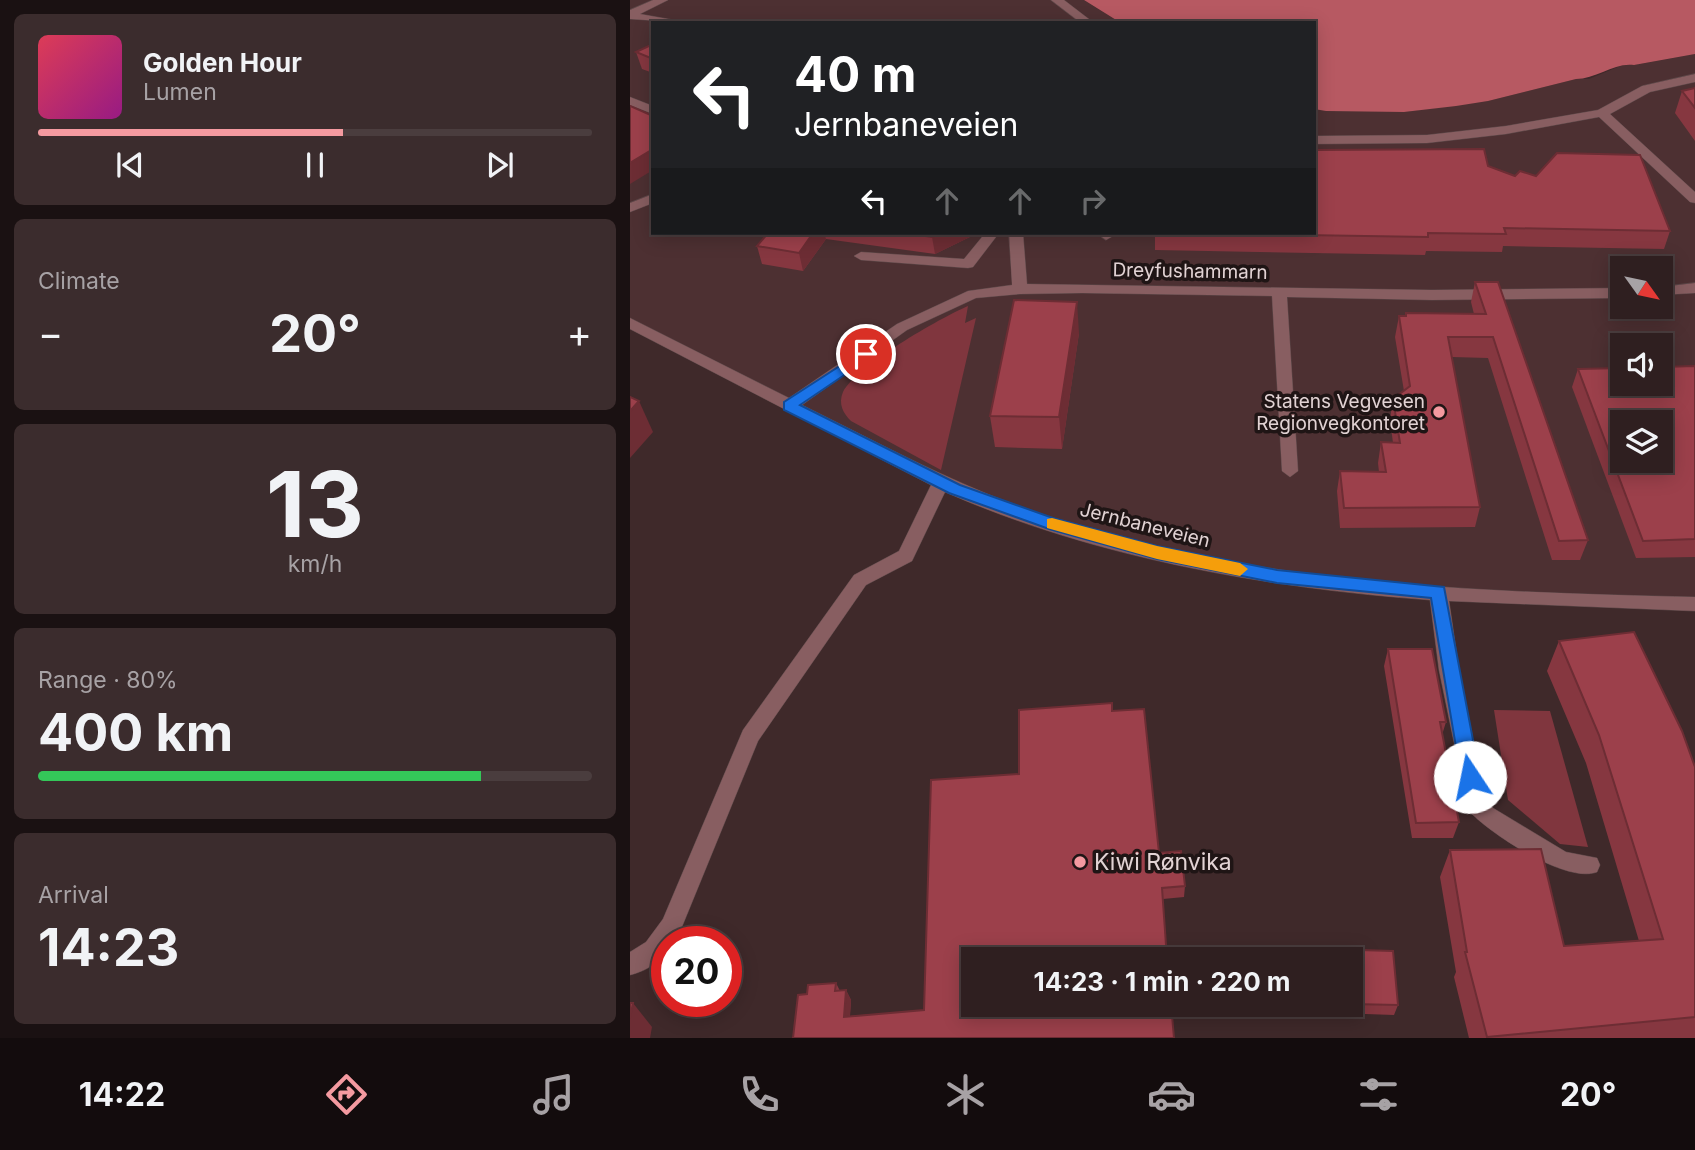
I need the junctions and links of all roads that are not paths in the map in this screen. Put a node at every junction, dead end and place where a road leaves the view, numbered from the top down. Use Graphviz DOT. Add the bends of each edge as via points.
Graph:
graph roads {
  1 [pos="662,0"];
  2 [pos="1057,0"];
  3 [pos="630,15"];
  4 [pos="672,21"];
  5 [pos="1086,21"];
  6 [pos="1695,78"];
  7 [pos="630,101"];
  8 [pos="651,109"];
  9 [pos="1602,113"];
  10 [pos="1316,140"];
  11 [pos="651,199"];
  12 [pos="1695,199"];
  13 [pos="630,208"];
  14 [pos="988,235"];
  15 [pos="1016,235"];
  16 [pos="861,256"];
  17 [pos="1695,288"];
  18 [pos="1020,289"];
  19 [pos="1673,290"];
  20 [pos="1279,292"];
  21 [pos="1610,293"];
  22 [pos="630,323"];
  23 [pos="789,406"];
  24 [pos="1290,471"];
  25 [pos="941,482"];
  26 [pos="1438,592"];
  27 [pos="1695,604"];
  28 [pos="1589,865"];
  29 [pos="631,964"];
  1 -- 3 [label="street"];
  2 -- 5 [label="street"];
  3 -- 4 [label="street"];
  6 -- 9 [label="street" via="1646,89"];
  7 -- 8 [label="street"];
  9 -- 10 [label="street" via="1458,136"];
  9 -- 12 [label="street"];
  11 -- 13 [label="street"];
  14 -- 16 [label="street" via="968,264"];
  15 -- 18 [label="street"];
  17 -- 19 [label="street"];
  18 -- 20 [label="street, Dreyfushammarn"];
  18 -- 23 [label="street, Dreyfushammarn" via="973,294 937,308"];
  20 -- 21 [label="street, Dreyfushammarn"];
  20 -- 24 [label="street"];
  22 -- 23 [label="street, Jernbaneveien"];
  23 -- 25 [label="street, Jernbaneveien"];
  25 -- 26 [label="street, Jernbaneveien" via="1049,523 1157,552 1277,577"];
  25 -- 29 [label="street" via="906,556 860,580 775,697 750,736 671,926 654,950"];
  26 -- 27 [label="street, Jernbaneveien"];
  26 -- 28 [label="street" via="1475,803 1486,816 1563,862"];
}
